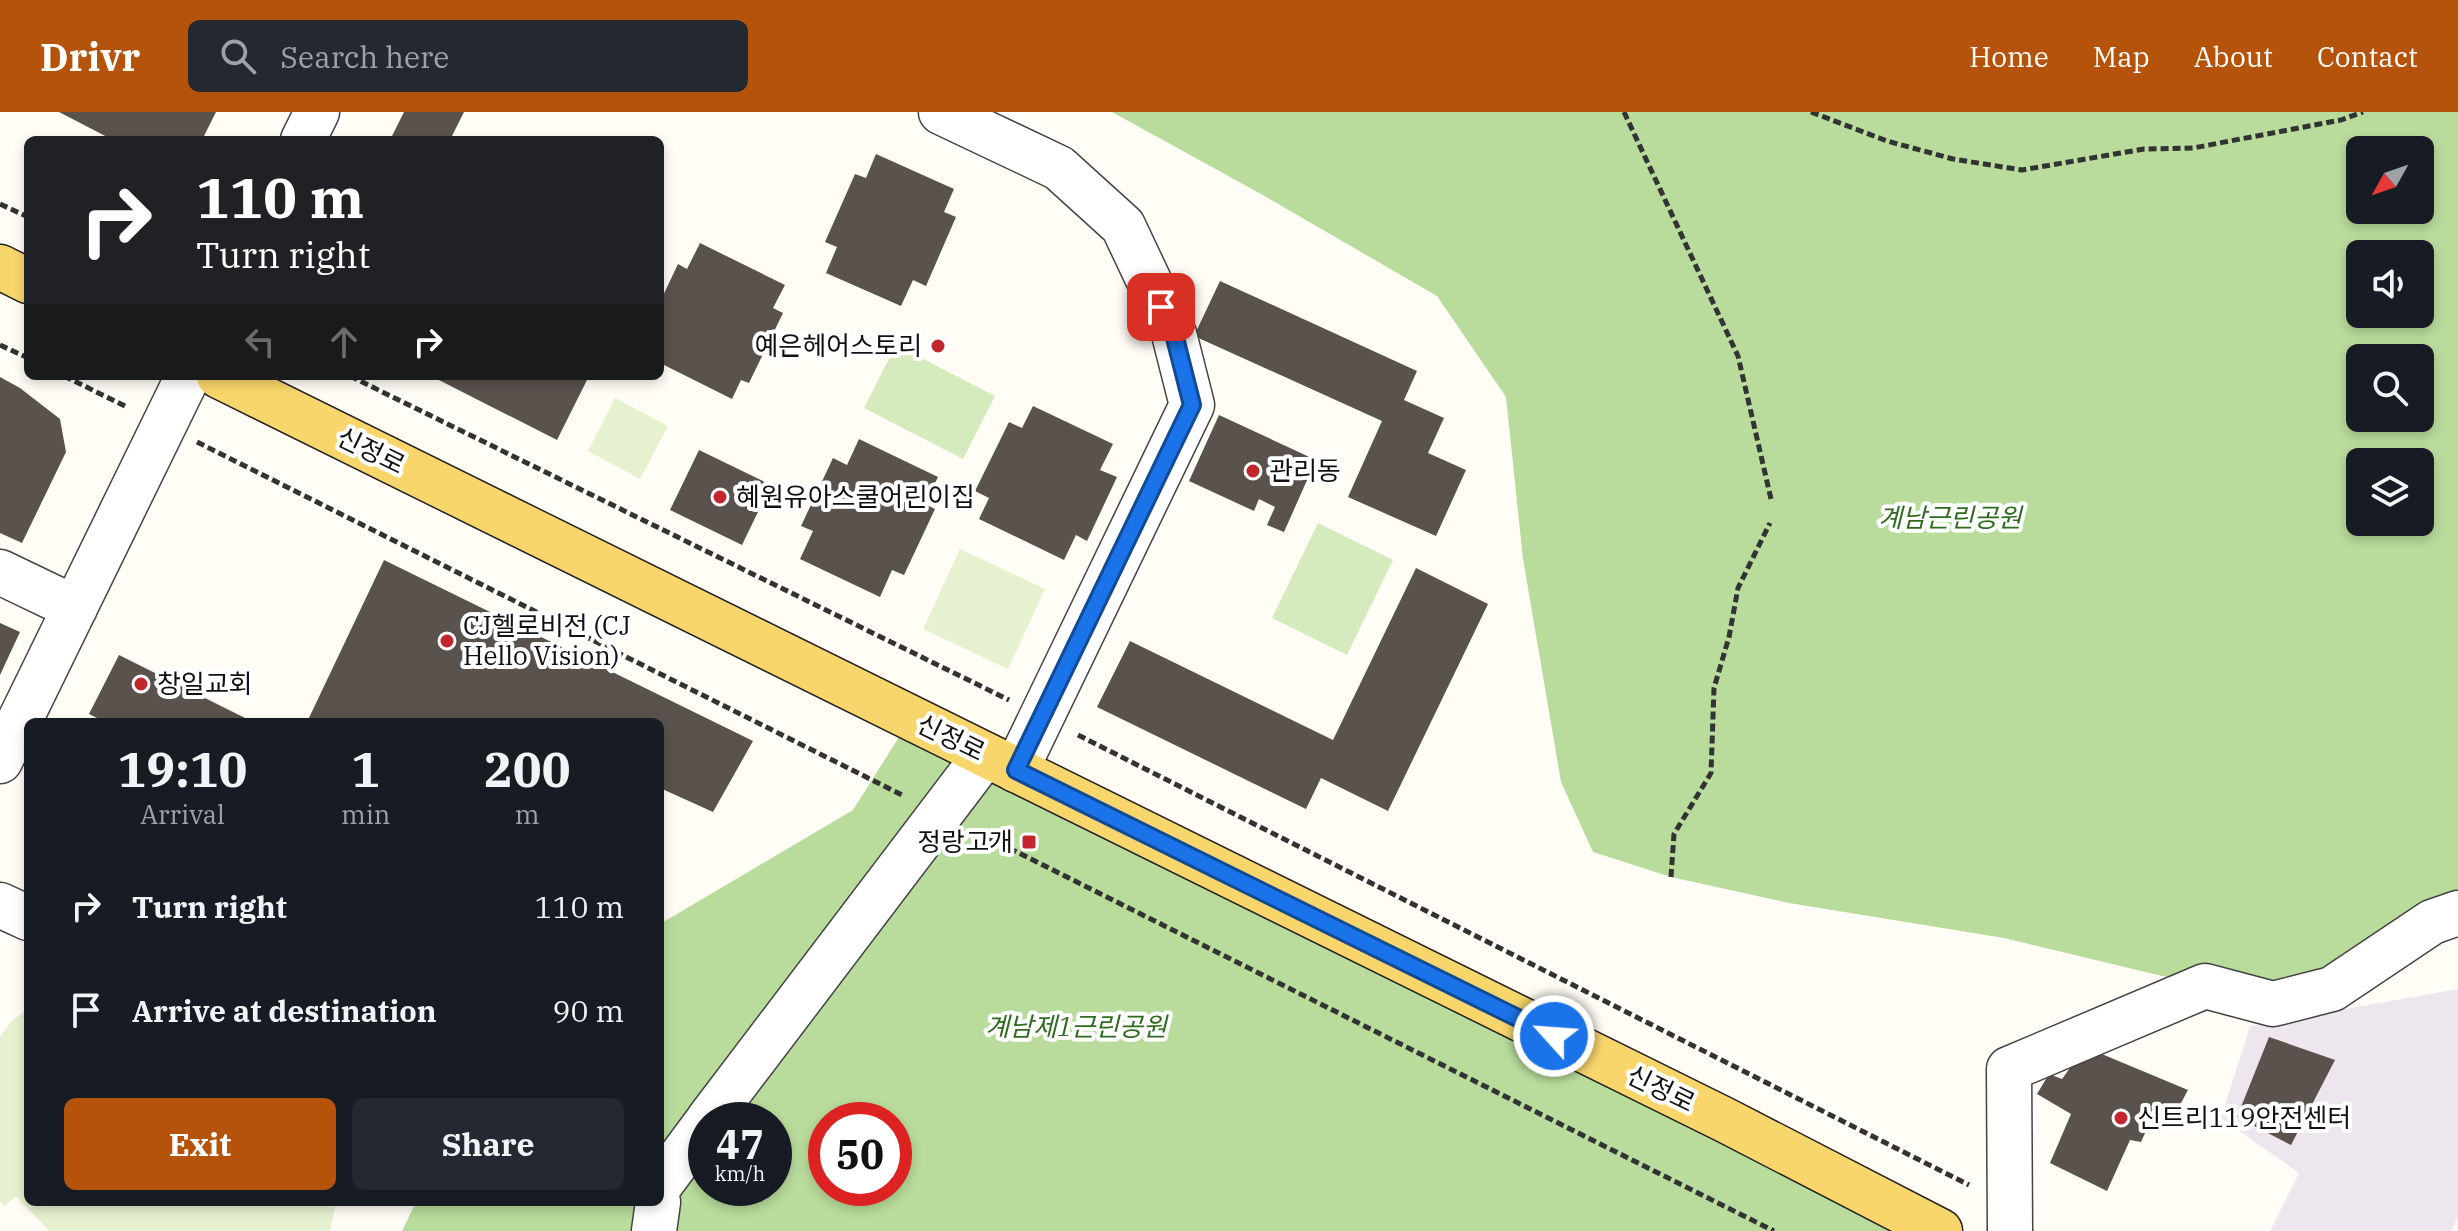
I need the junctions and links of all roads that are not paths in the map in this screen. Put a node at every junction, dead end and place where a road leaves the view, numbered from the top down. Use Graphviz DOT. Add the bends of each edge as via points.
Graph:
graph roads {
  1 [pos="317,112"];
  2 [pos="941,112"];
  3 [pos="305,136"];
  4 [pos="0,267"];
  5 [pos="24,279"];
  6 [pos="186,380"];
  7 [pos="227,380"];
  8 [pos="0,572"];
  9 [pos="75,608"];
  10 [pos="0,761"];
  11 [pos="1001,763"];
  12 [pos="0,905"];
  13 [pos="2458,913"];
  14 [pos="24,916"];
  15 [pos="723,1102"];
  16 [pos="688,1147"];
  17 [pos="664,1180"];
  18 [pos="657,1206"];
  19 [pos="2010,1219"];
  20 [pos="654,1231"];
  21 [pos="1940,1231"];
  1 -- 3 [label="street"];
  2 -- 11 [label="street" via="1059,168 1123,226 1174,334 1192,405 1042,717"];
  4 -- 5 [label="main road"];
  6 -- 9 [label="street"];
  7 -- 11 [label="main road, 신정로"];
  8 -- 9 [label="street"];
  9 -- 10 [label="street"];
  11 -- 15 [label="street"];
  11 -- 21 [label="main road, 신정로"];
  12 -- 14 [label="street"];
  13 -- 19 [label="street" via="2432,922 2332,989 2273,1004 2205,986 2009,1069"];
  16 -- 17 [label="street"];
  18 -- 20 [label="street"];
}
